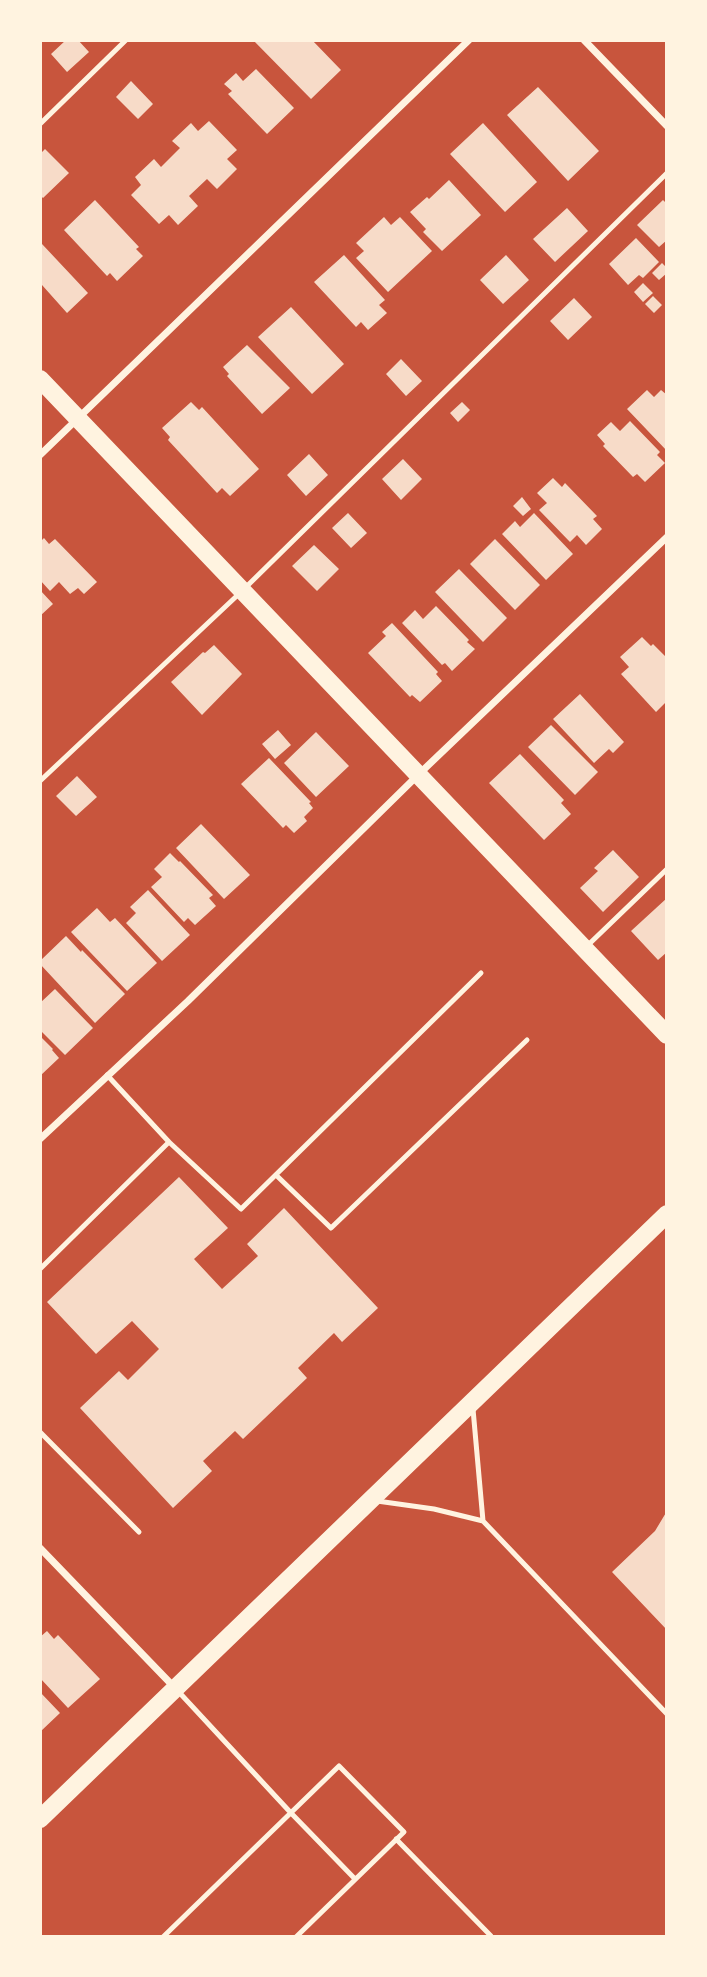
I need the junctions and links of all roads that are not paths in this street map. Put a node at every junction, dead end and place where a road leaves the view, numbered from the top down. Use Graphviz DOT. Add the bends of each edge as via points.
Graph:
graph roads {
  1 [pos="126,40"];
  2 [pos="469,40"];
  3 [pos="584,40"];
  4 [pos="40,124"];
  5 [pos="667,126"];
  6 [pos="667,173"];
  7 [pos="40,379"];
  8 [pos="78,419"];
  9 [pos="40,455"];
  10 [pos="667,537"];
  11 [pos="242,591"];
  12 [pos="418,775"];
  13 [pos="40,781"];
  14 [pos="667,869"];
  15 [pos="584,948"];
  16 [pos="481,973"];
  17 [pos="667,1035"];
  18 [pos="527,1040"];
  19 [pos="107,1075"];
  20 [pos="40,1139"];
  21 [pos="169,1142"];
  22 [pos="276,1175"];
  23 [pos="667,1214"];
  24 [pos="40,1269"];
  25 [pos="472,1402"];
  26 [pos="40,1432"];
  27 [pos="371,1500"];
  28 [pos="484,1521"];
  29 [pos="139,1532"];
  30 [pos="40,1548"];
  31 [pos="175,1688"];
  32 [pos="667,1714"];
  33 [pos="291,1813"];
  34 [pos="40,1819"];
  35 [pos="396,1839"];
  36 [pos="355,1879"];
  37 [pos="491,1936"];
  38 [pos="163,1937"];
  39 [pos="296,1937"];
  1 -- 4 [label="lane"];
  2 -- 8 [label="street"];
  3 -- 5 [label="street"];
  6 -- 11 [label="lane"];
  7 -- 8 [label="main road"];
  8 -- 9 [label="street"];
  8 -- 11 [label="main road"];
  10 -- 12 [label="street"];
  11 -- 12 [label="main road"];
  11 -- 13 [label="lane"];
  12 -- 15 [label="main road"];
  12 -- 19 [label="street"];
  14 -- 15 [label="lane"];
  15 -- 17 [label="main road"];
  16 -- 22 [label="lane"];
  18 -- 22 [label="lane" via="331,1228"];
  19 -- 20 [label="street"];
  19 -- 21 [label="lane"];
  21 -- 22 [label="lane" via="241,1209"];
  21 -- 24 [label="lane"];
  23 -- 25 [label="main road"];
  25 -- 27 [label="main road"];
  25 -- 28 [label="lane"];
  26 -- 29 [label="lane"];
  27 -- 28 [label="lane"];
  27 -- 31 [label="main road"];
  28 -- 32 [label="lane"];
  30 -- 31 [label="street"];
  31 -- 33 [label="lane"];
  31 -- 34 [label="main road"];
  33 -- 35 [label="lane" via="339,1766 404,1832"];
  33 -- 36 [label="lane"];
  33 -- 38 [label="lane"];
  35 -- 36 [label="lane"];
  35 -- 37 [label="lane"];
  36 -- 39 [label="lane"];
}
